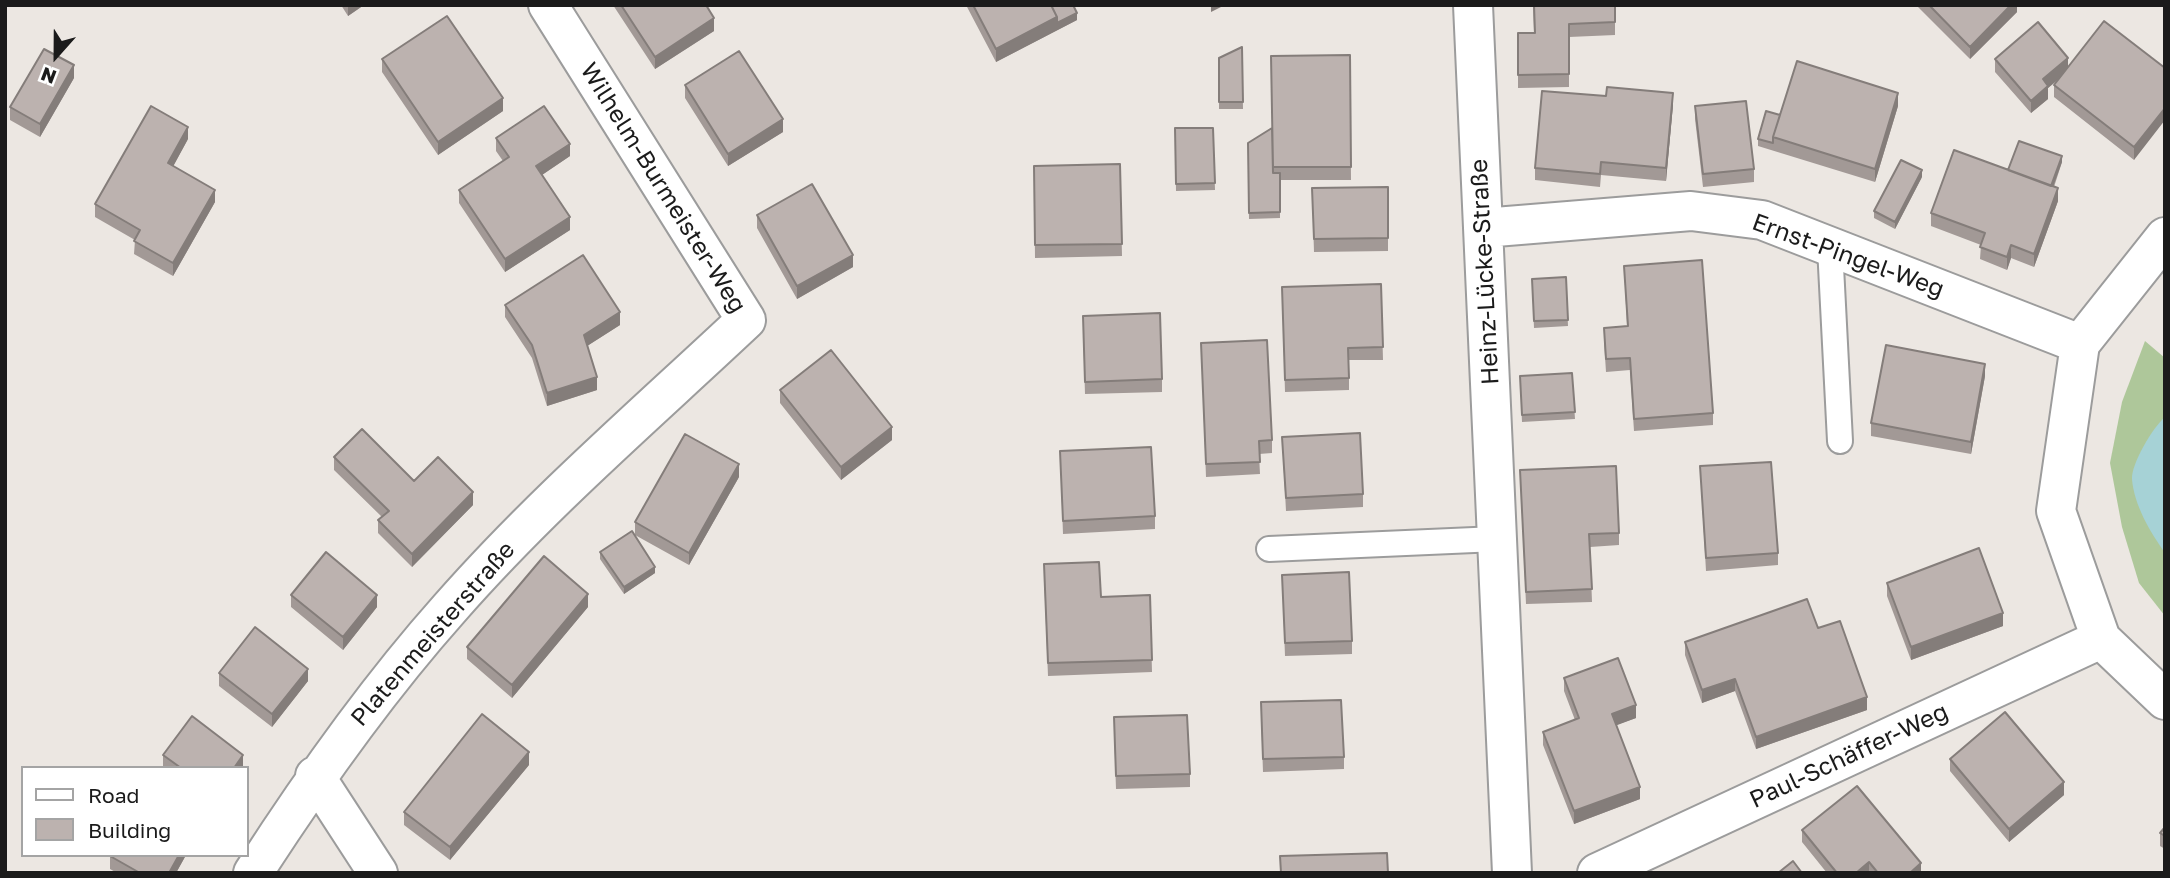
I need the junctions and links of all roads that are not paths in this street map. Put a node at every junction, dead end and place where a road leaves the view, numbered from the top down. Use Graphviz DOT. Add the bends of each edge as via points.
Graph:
graph roads {
  1 [pos="548,5"];
  2 [pos="1473,5"];
  3 [pos="1483,228"];
  4 [pos="2165,237"];
  5 [pos="1830,247"];
  6 [pos="2080,344"];
  7 [pos="641,420"];
  8 [pos="1840,441"];
  9 [pos="1497,539"];
  10 [pos="1269,549"];
  11 [pos="2101,639"];
  12 [pos="2165,700"];
  13 [pos="315,776"];
  14 [pos="253,873"];
  15 [pos="377,873"];
  16 [pos="1512,873"];
  17 [pos="1597,873"];
  1 -- 7 [label="street, Wilhelm-Burmeister-Weg" via="746,320"];
  2 -- 3 [label="street, Heinz-Lücke-Straße"];
  3 -- 5 [label="street, Ernst-Pingel-Weg" via="1691,211 1762,220"];
  3 -- 9 [label="street, Heinz-Lücke-Straße"];
  4 -- 6 [label="street"];
  5 -- 6 [label="street, Ernst-Pingel-Weg"];
  5 -- 8 [label="lane"];
  6 -- 11 [label="street" via="2056,511"];
  7 -- 13 [label="street, Platenmeisterstraße" via="510,543 449,608"];
  9 -- 10 [label="lane"];
  9 -- 16 [label="street, Heinz-Lücke-Straße"];
  11 -- 12 [label="street"];
  11 -- 17 [label="street, Paul-Schäffer-Weg"];
  13 -- 14 [label="street, Platenmeisterstraße"];
  13 -- 15 [label="street"];
}
